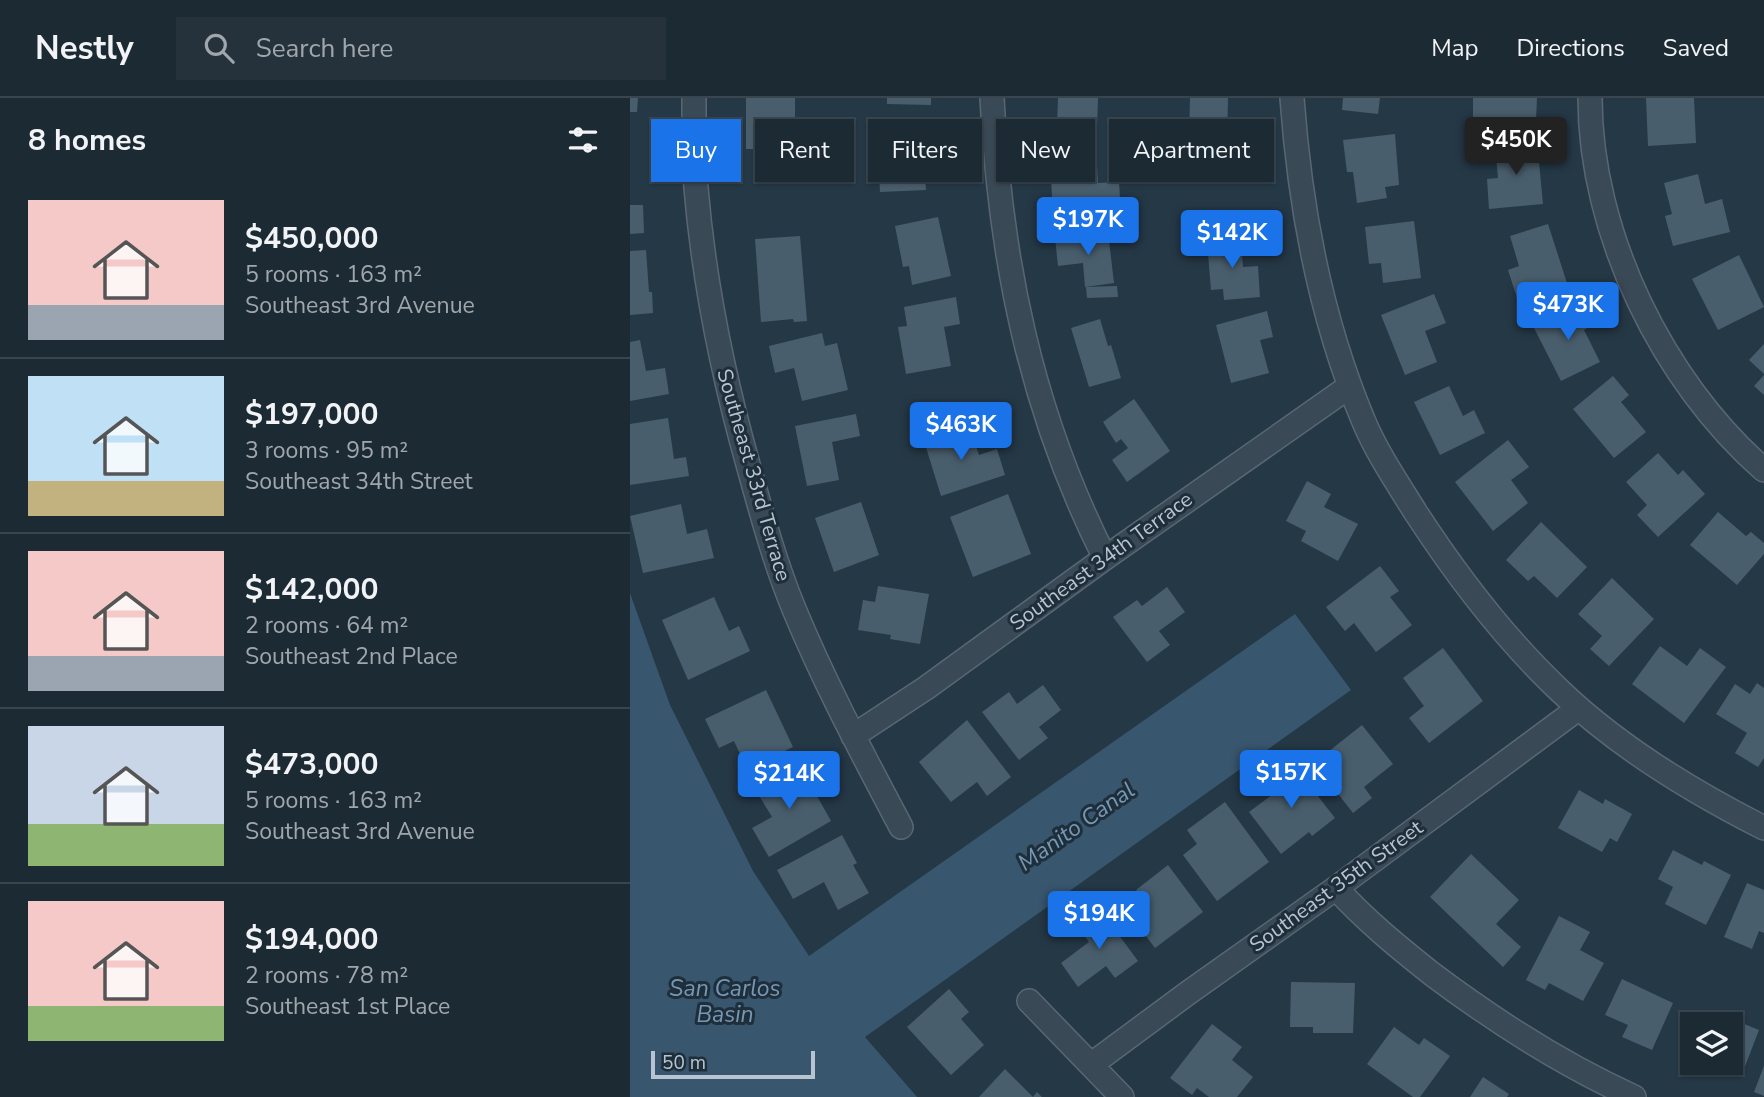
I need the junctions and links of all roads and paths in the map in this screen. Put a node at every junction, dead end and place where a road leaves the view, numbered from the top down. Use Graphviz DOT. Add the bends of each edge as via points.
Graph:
graph roads {
  1 [pos="694,98"];
  2 [pos="992,98"];
  3 [pos="1292,98"];
  4 [pos="1590,98"];
  5 [pos="1350,386"];
  6 [pos="1764,470"];
  7 [pos="1105,558"];
  8 [pos="1579,708"];
  9 [pos="853,736"];
  10 [pos="901,827"];
  11 [pos="1764,828"];
  12 [pos="1336,888"];
  13 [pos="1029,1001"];
  14 [pos="1092,1064"];
  15 [pos="1122,1097"];
  16 [pos="1634,1097"];
  1 -- 9 [label="street, Southeast 33rd Terrace" via="696,186 705,266 737,424 793,606"];
  2 -- 7 [label="street" via="1001,203 1030,363 1052,437"];
  3 -- 5 [label="street" via="1308,237"];
  4 -- 6 [label="street" via="1602,192 1633,289 1694,394"];
  5 -- 7 [label="street, Southeast 34th Terrace"];
  5 -- 8 [label="street" via="1365,425 1432,538 1513,642"];
  7 -- 9 [label="street, Southeast 34th Terrace"];
  8 -- 11 [label="street" via="1676,780"];
  8 -- 12 [label="street, Southeast 35th Street"];
  9 -- 10 [label="street, Southeast 33rd Terrace"];
  12 -- 14 [label="street, Southeast 35th Street"];
  12 -- 16 [label="street" via="1359,914 1481,1011 1539,1049"];
  13 -- 14 [label="street"];
  14 -- 15 [label="street"];
}
